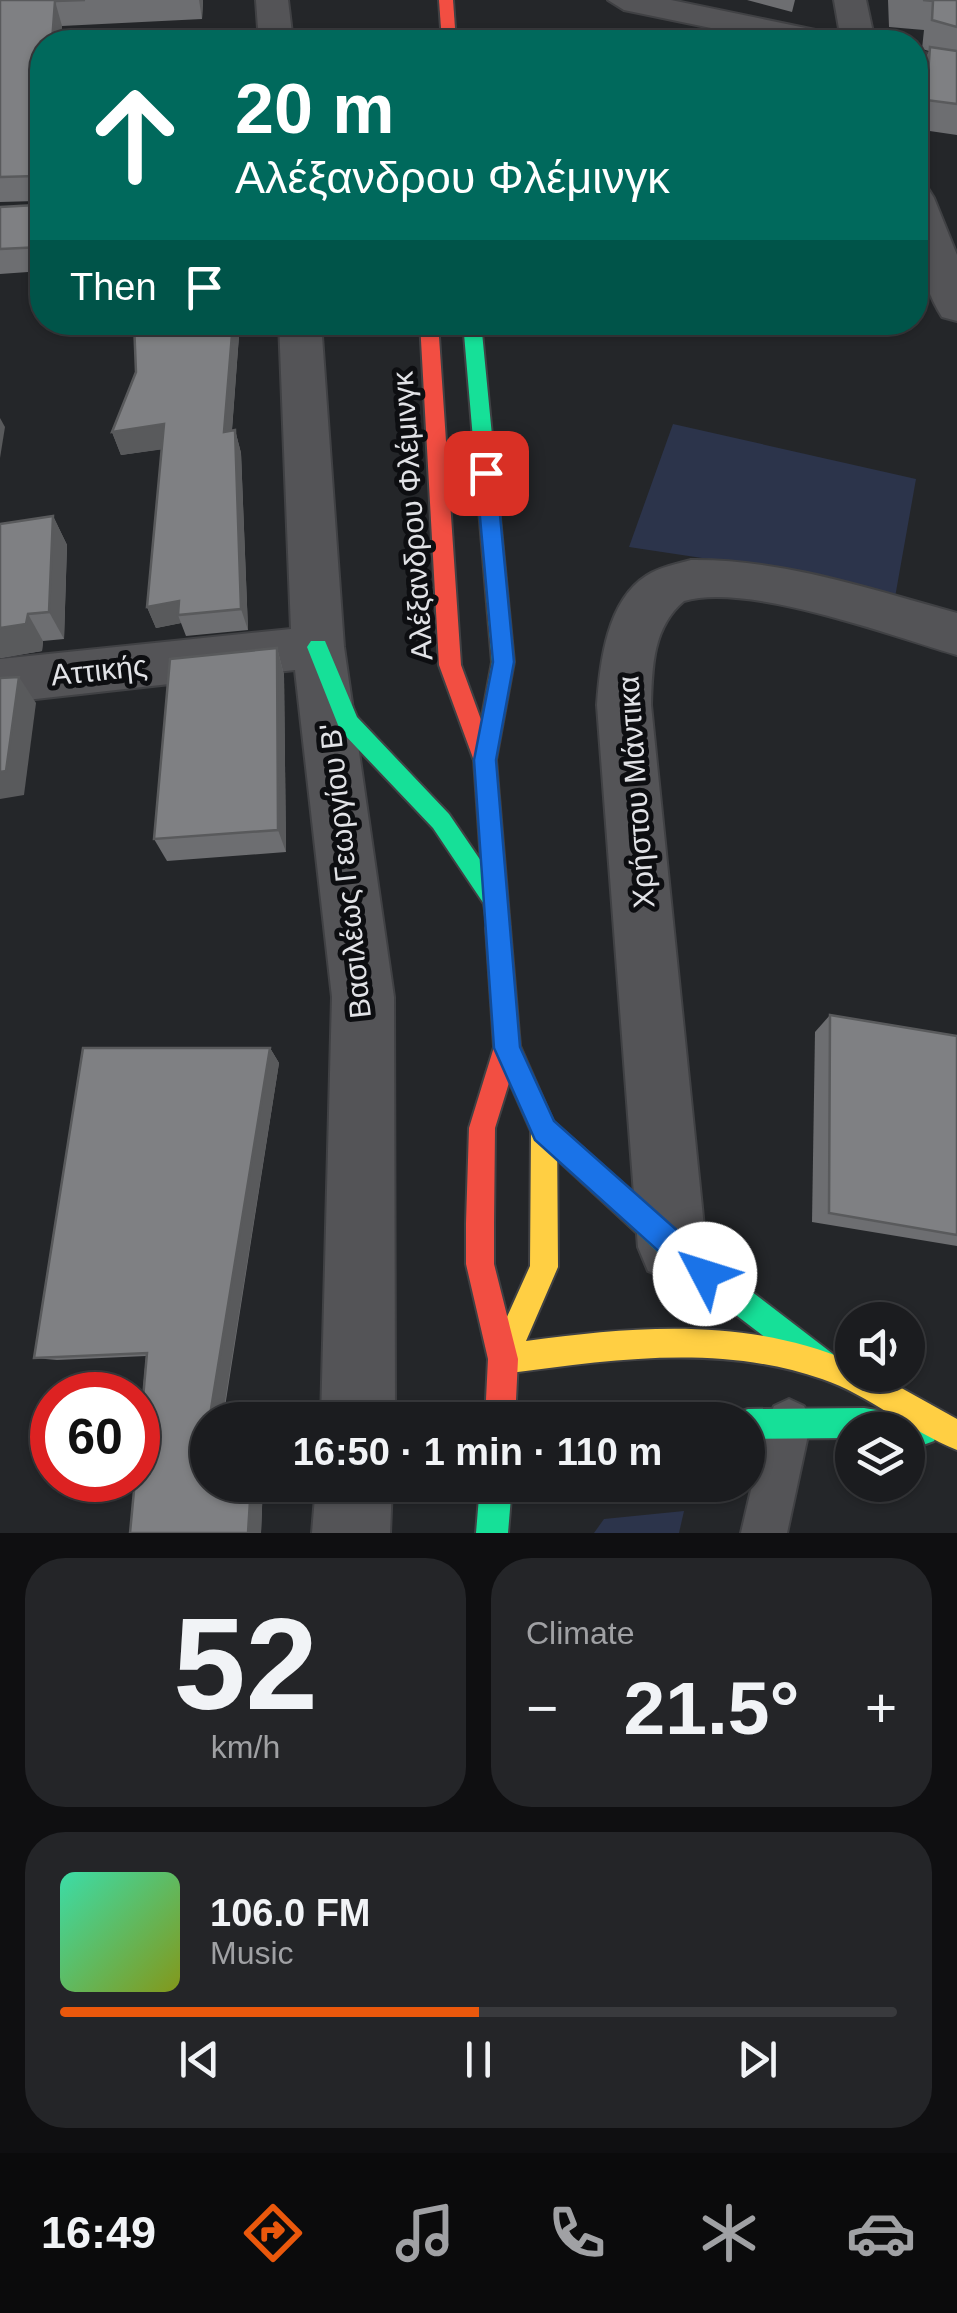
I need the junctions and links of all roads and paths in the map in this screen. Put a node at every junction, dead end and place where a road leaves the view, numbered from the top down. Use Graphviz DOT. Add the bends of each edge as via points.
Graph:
graph roads {
  1 [pos="272,0"];
  2 [pos="446,0"];
  3 [pos="624,0"];
  4 [pos="850,0"];
  5 [pos="275,30"];
  6 [pos="448,30"];
  7 [pos="768,30"];
  8 [pos="856,30"];
  9 [pos="928,64"];
  10 [pos="957,70"];
  11 [pos="928,232"];
  12 [pos="957,308"];
  13 [pos="301,335"];
  14 [pos="431,335"];
  15 [pos="473,335"];
  16 [pos="957,634"];
  17 [pos="318,648"];
  18 [pos="0,681"];
  19 [pos="485,760"];
  20 [pos="495,904"];
  21 [pos="507,1048"];
  22 [pos="544,1130"];
  23 [pos="672,1247"];
  24 [pos="503,1360"];
  25 [pos="824,1364"];
  26 [pos="358,1402"];
  27 [pos="501,1402"];
  28 [pos="768,1423"];
  29 [pos="954,1434"];
  30 [pos="353,1502"];
  31 [pos="495,1502"];
  32 [pos="351,1533"];
  33 [pos="492,1533"];
  34 [pos="764,1533"];
  1 -- 5 [label="street"];
  2 -- 6 [label="main road"];
  3 -- 7 [label="street"];
  4 -- 8 [label="street"];
  9 -- 10 [label="street"];
  11 -- 12 [label="street"];
  13 -- 17 [label="street, Βασιλέως Γεωργίου Β'"];
  14 -- 19 [label="main road, Αλέξανδρου Φλέμινγκ" via="450,666"];
  15 -- 19 [label="main road, Αλέξανδρου Φλέμινγκ" via="504,662"];
  16 -- 23 [label="street, Χρήστου Μάντικα" via="714,576 666,588 642,620 626,667 624,705"];
  17 -- 18 [label="street, Αττικής"];
  17 -- 20 [label="main road" via="330,694 356,738 456,840"];
  17 -- 26 [label="street, Βασιλέως Γεωργίου Β'" via="363,997"];
  19 -- 20 [label="main road, Αλέξανδρου Φλέμινγκ"];
  20 -- 21 [label="main road, Αλέξανδρου Φλέμινγκ"];
  21 -- 22 [label="main road, Αλέξανδρου Φλέμινγκ"];
  21 -- 24 [label="main road, Αλέξανδρου Φλέμινγκ" via="482,1128 480,1236 480,1264"];
  22 -- 23 [label="main road"];
  22 -- 24 [label="main road, Αλέξανδρου Φλέμινγκ" via="544,1268"];
  23 -- 25 [label="main road"];
  24 -- 25 [label="main road" via="678,1340"];
  24 -- 27 [label="main road, Αλέξανδρου Φλέμινγκ"];
  25 -- 29 [label="main road"];
  28 -- 29 [label="main road" via="864,1423"];
  28 -- 34 [label="lane"];
  30 -- 32 [label="street"];
  31 -- 33 [label="main road"];
}
